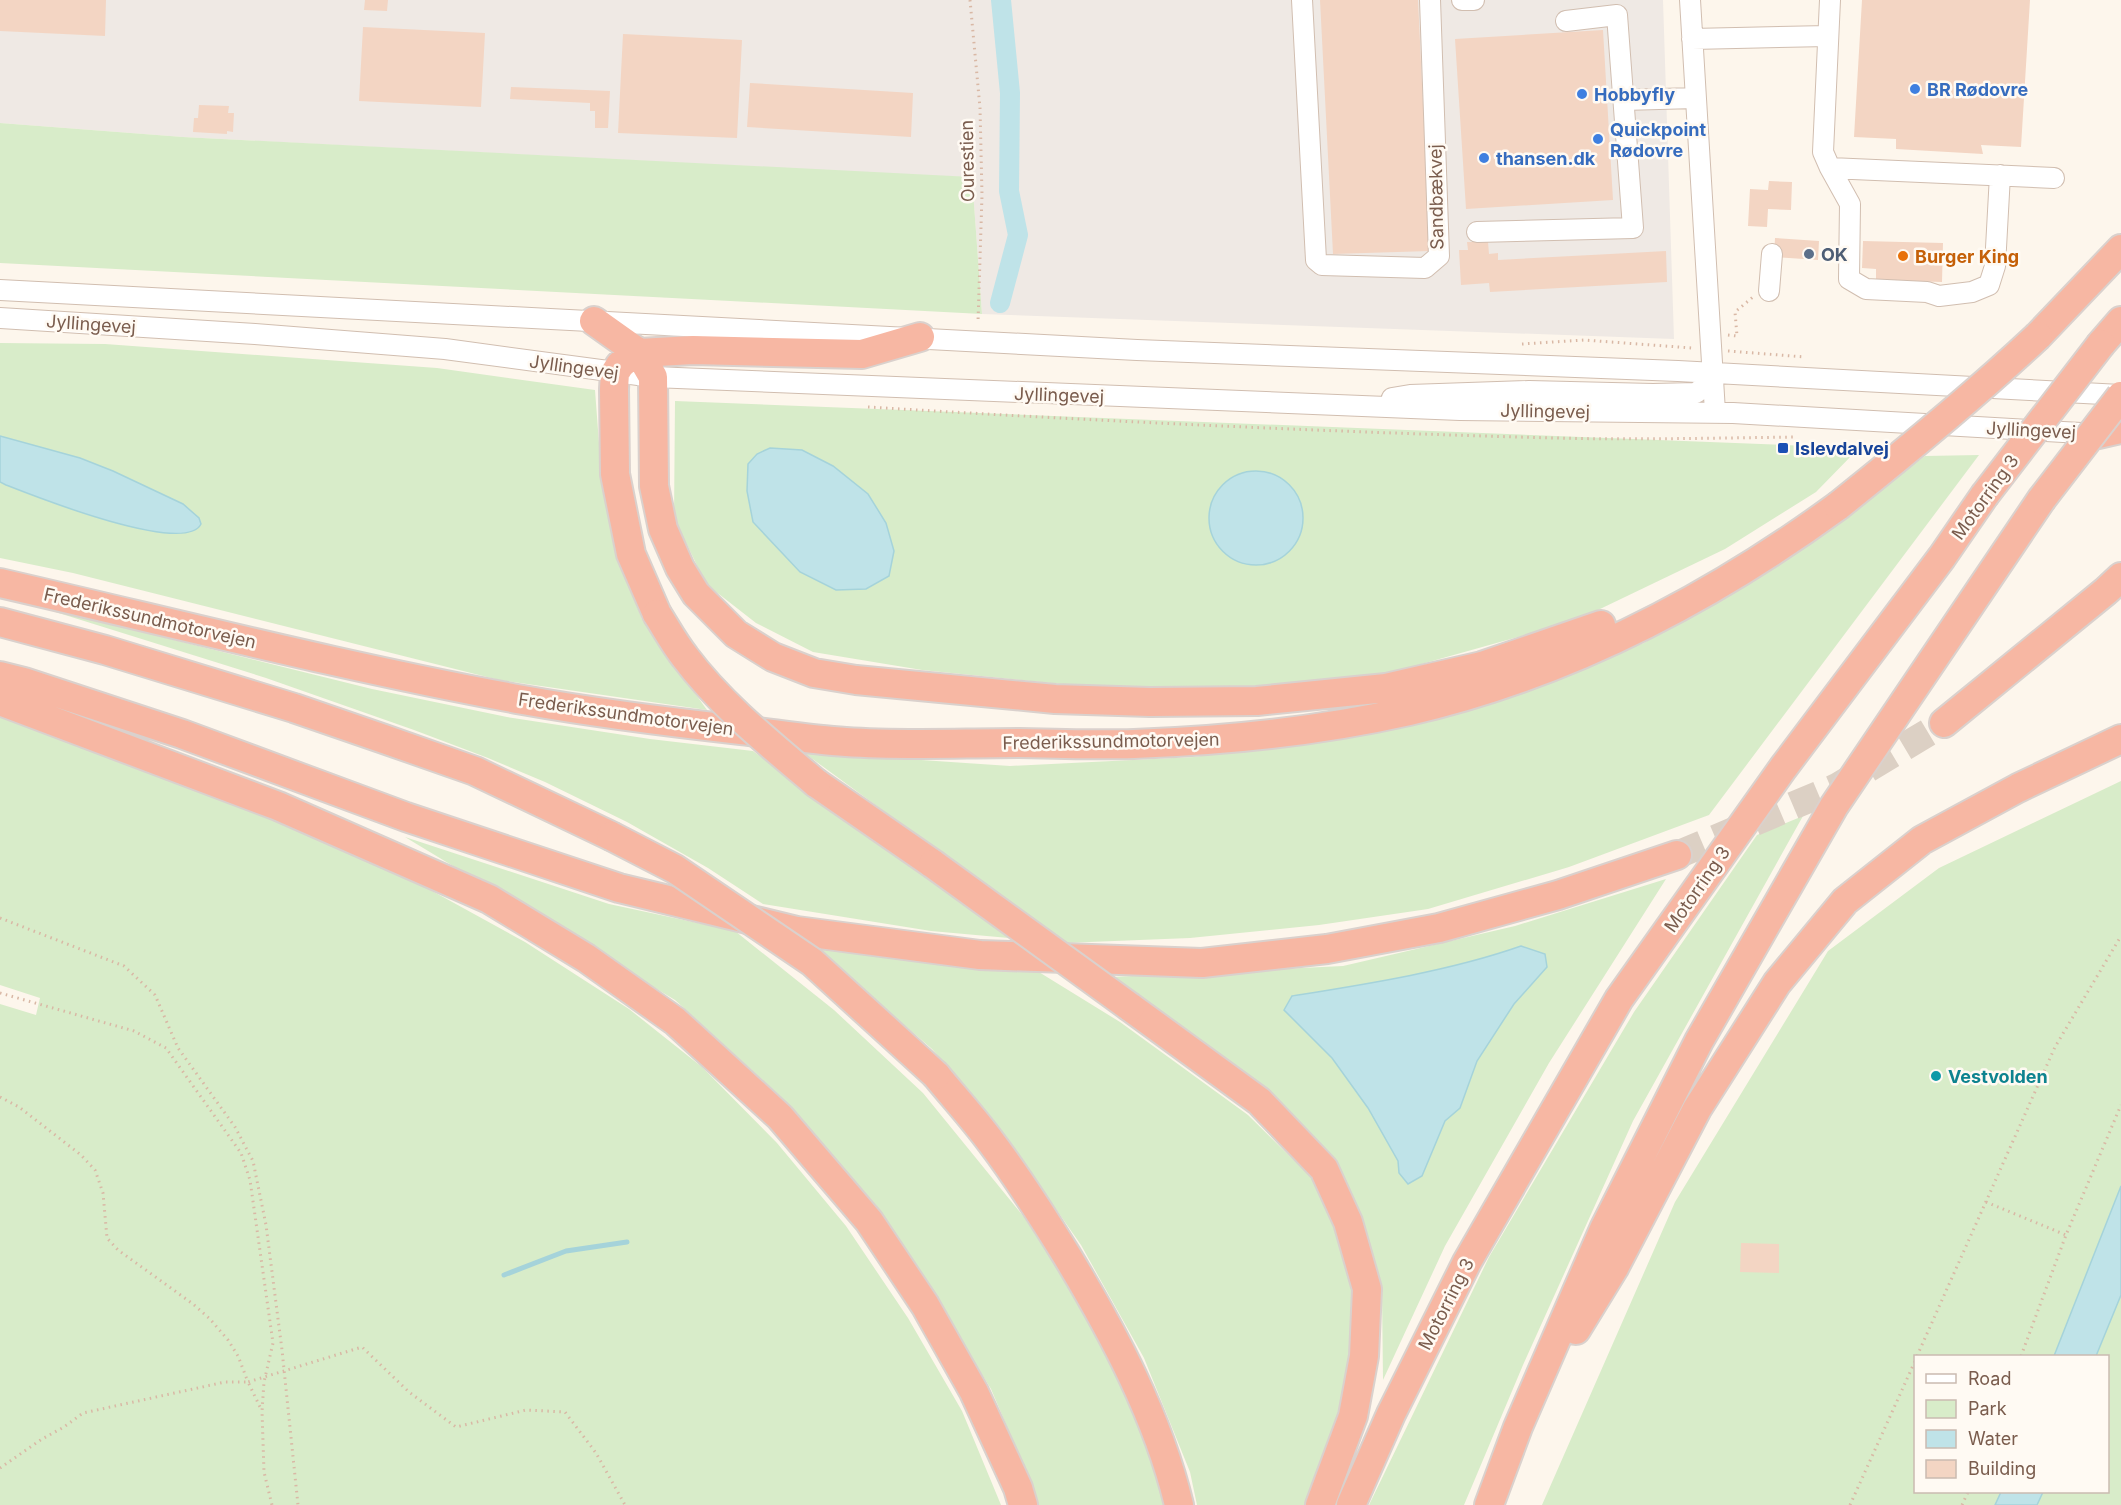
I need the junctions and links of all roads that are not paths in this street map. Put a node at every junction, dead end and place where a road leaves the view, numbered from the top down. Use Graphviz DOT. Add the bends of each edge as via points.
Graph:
graph roads {
  1 [pos="1302,0"];
  2 [pos="1430,0"];
  3 [pos="1462,0"];
  4 [pos="1474,0"];
  5 [pos="1690,0"];
  6 [pos="1830,0"];
  7 [pos="1566,21"];
  8 [pos="1828,36"];
  9 [pos="1692,39"];
  10 [pos="1695,98"];
  11 [pos="1623,100"];
  12 [pos="1830,168"];
  13 [pos="2000,175"];
  14 [pos="2054,178"];
  15 [pos="1477,232"];
  16 [pos="2121,249"];
  17 [pos="1772,254"];
  18 [pos="0,290"];
  19 [pos="1770,291"];
  20 [pos="0,318"];
  21 [pos="594,321"];
  22 [pos="2121,321"];
  23 [pos="920,337"];
  24 [pos="639,353"];
  25 [pos="1712,372"];
  26 [pos="615,374"];
  27 [pos="653,378"];
  28 [pos="2121,395"];
  29 [pos="1344,405"];
  30 [pos="1716,412"];
  31 [pos="2113,434"];
  32 [pos="1767,556"];
  33 [pos="2121,576"];
  34 [pos="0,583"];
  35 [pos="0,622"];
  36 [pos="0,676"];
  37 [pos="0,701"];
  38 [pos="1944,723"];
  39 [pos="2121,739"];
  40 [pos="1677,855"];
  41 [pos="1518,1427"];
  42 [pos="1023,1505"];
  43 [pos="1179,1505"];
  44 [pos="1320,1505"];
  45 [pos="1351,1505"];
  46 [pos="1489,1505"];
  1 -- 2 [label="street, Sandbækvej" via="1316,260 1322,265 1425,268 1439,256"];
  3 -- 4 [label="street"];
  5 -- 9 [label="street"];
  6 -- 8 [label="street"];
  7 -- 11 [label="street" via="1617,15"];
  8 -- 9 [label="street"];
  8 -- 12 [label="street" via="1823,152"];
  9 -- 10 [label="street"];
  10 -- 11 [label="street"];
  10 -- 25 [label="street"];
  11 -- 15 [label="street" via="1633,228"];
  12 -- 13 [label="street"];
  12 -- 13 [label="street" via="1850,204 1849,279 1866,289 1939,296 1989,285 1995,266"];
  13 -- 14 [label="street"];
  16 -- 32 [label="highway, Frederikssundmotorvejen, bridge" via="2038,336 1938,425 1838,506"];
  17 -- 19 [label="street"];
  18 -- 21 [label="street, Jyllingevej"];
  20 -- 26 [label="street, Jyllingevej" via="445,349"];
  21 -- 23 [label="street, Jyllingevej"];
  21 -- 24 [label="highway"];
  22 -- 45 [label="highway, Motorring 3, bridge" via="1984,496 1619,999 1467,1263 1391,1414"];
  23 -- 24 [label="highway" via="862,354 693,350"];
  23 -- 25 [label="street, Jyllingevej"];
  24 -- 26 [label="highway" via="628,358"];
  24 -- 27 [label="highway"];
  25 -- 28 [label="street, Jyllingevej"];
  25 -- 29 [label="street" via="1706,385 1696,393 1410,395"];
  25 -- 30 [label="street"];
  26 -- 27 [label="street, Jyllingevej"];
  26 -- 44 [label="highway, bridge" via="615,474 631,554 657,614 684,657 718,696 816,783 1259,1101 1324,1169 1348,1222 1367,1289 1364,1356 1353,1416"];
  27 -- 29 [label="street, Jyllingevej"];
  27 -- 32 [label="highway" via="654,486 663,529 696,594 736,634 773,657 814,673 856,680 1055,699 1150,702 1257,701 1386,688 1482,666 1579,634"];
  28 -- 41 [label="highway, bridge" via="2041,500 1834,807 1699,1041 1605,1229"];
  29 -- 30 [label="street, Jyllingevej"];
  30 -- 31 [label="street, Jyllingevej"];
  32 -- 34 [label="highway, Frederikssundmotorvejen" via="1698,598 1624,635 1549,667 1470,694 1410,711 1340,724 1223,739 1132,744 848,742 642,719 417,679"];
  33 -- 38 [label="highway"];
  35 -- 43 [label="highway, bridge" via="294,708 475,771 675,870 812,962 936,1075 1022,1185 1102,1314 1140,1394 1172,1475"];
  36 -- 40 [label="highway" via="182,734 406,817 619,888 796,931 980,955 1202,963 1327,949 1439,928 1558,895"];
  37 -- 42 [label="highway" via="278,807 489,899 586,958 675,1021 780,1117 869,1221 974,1392"];
  39 -- 41 [label="highway" via="1922,840 1845,901 1777,983 1697,1109 1614,1268"];
  41 -- 46 [label="highway"];
}
